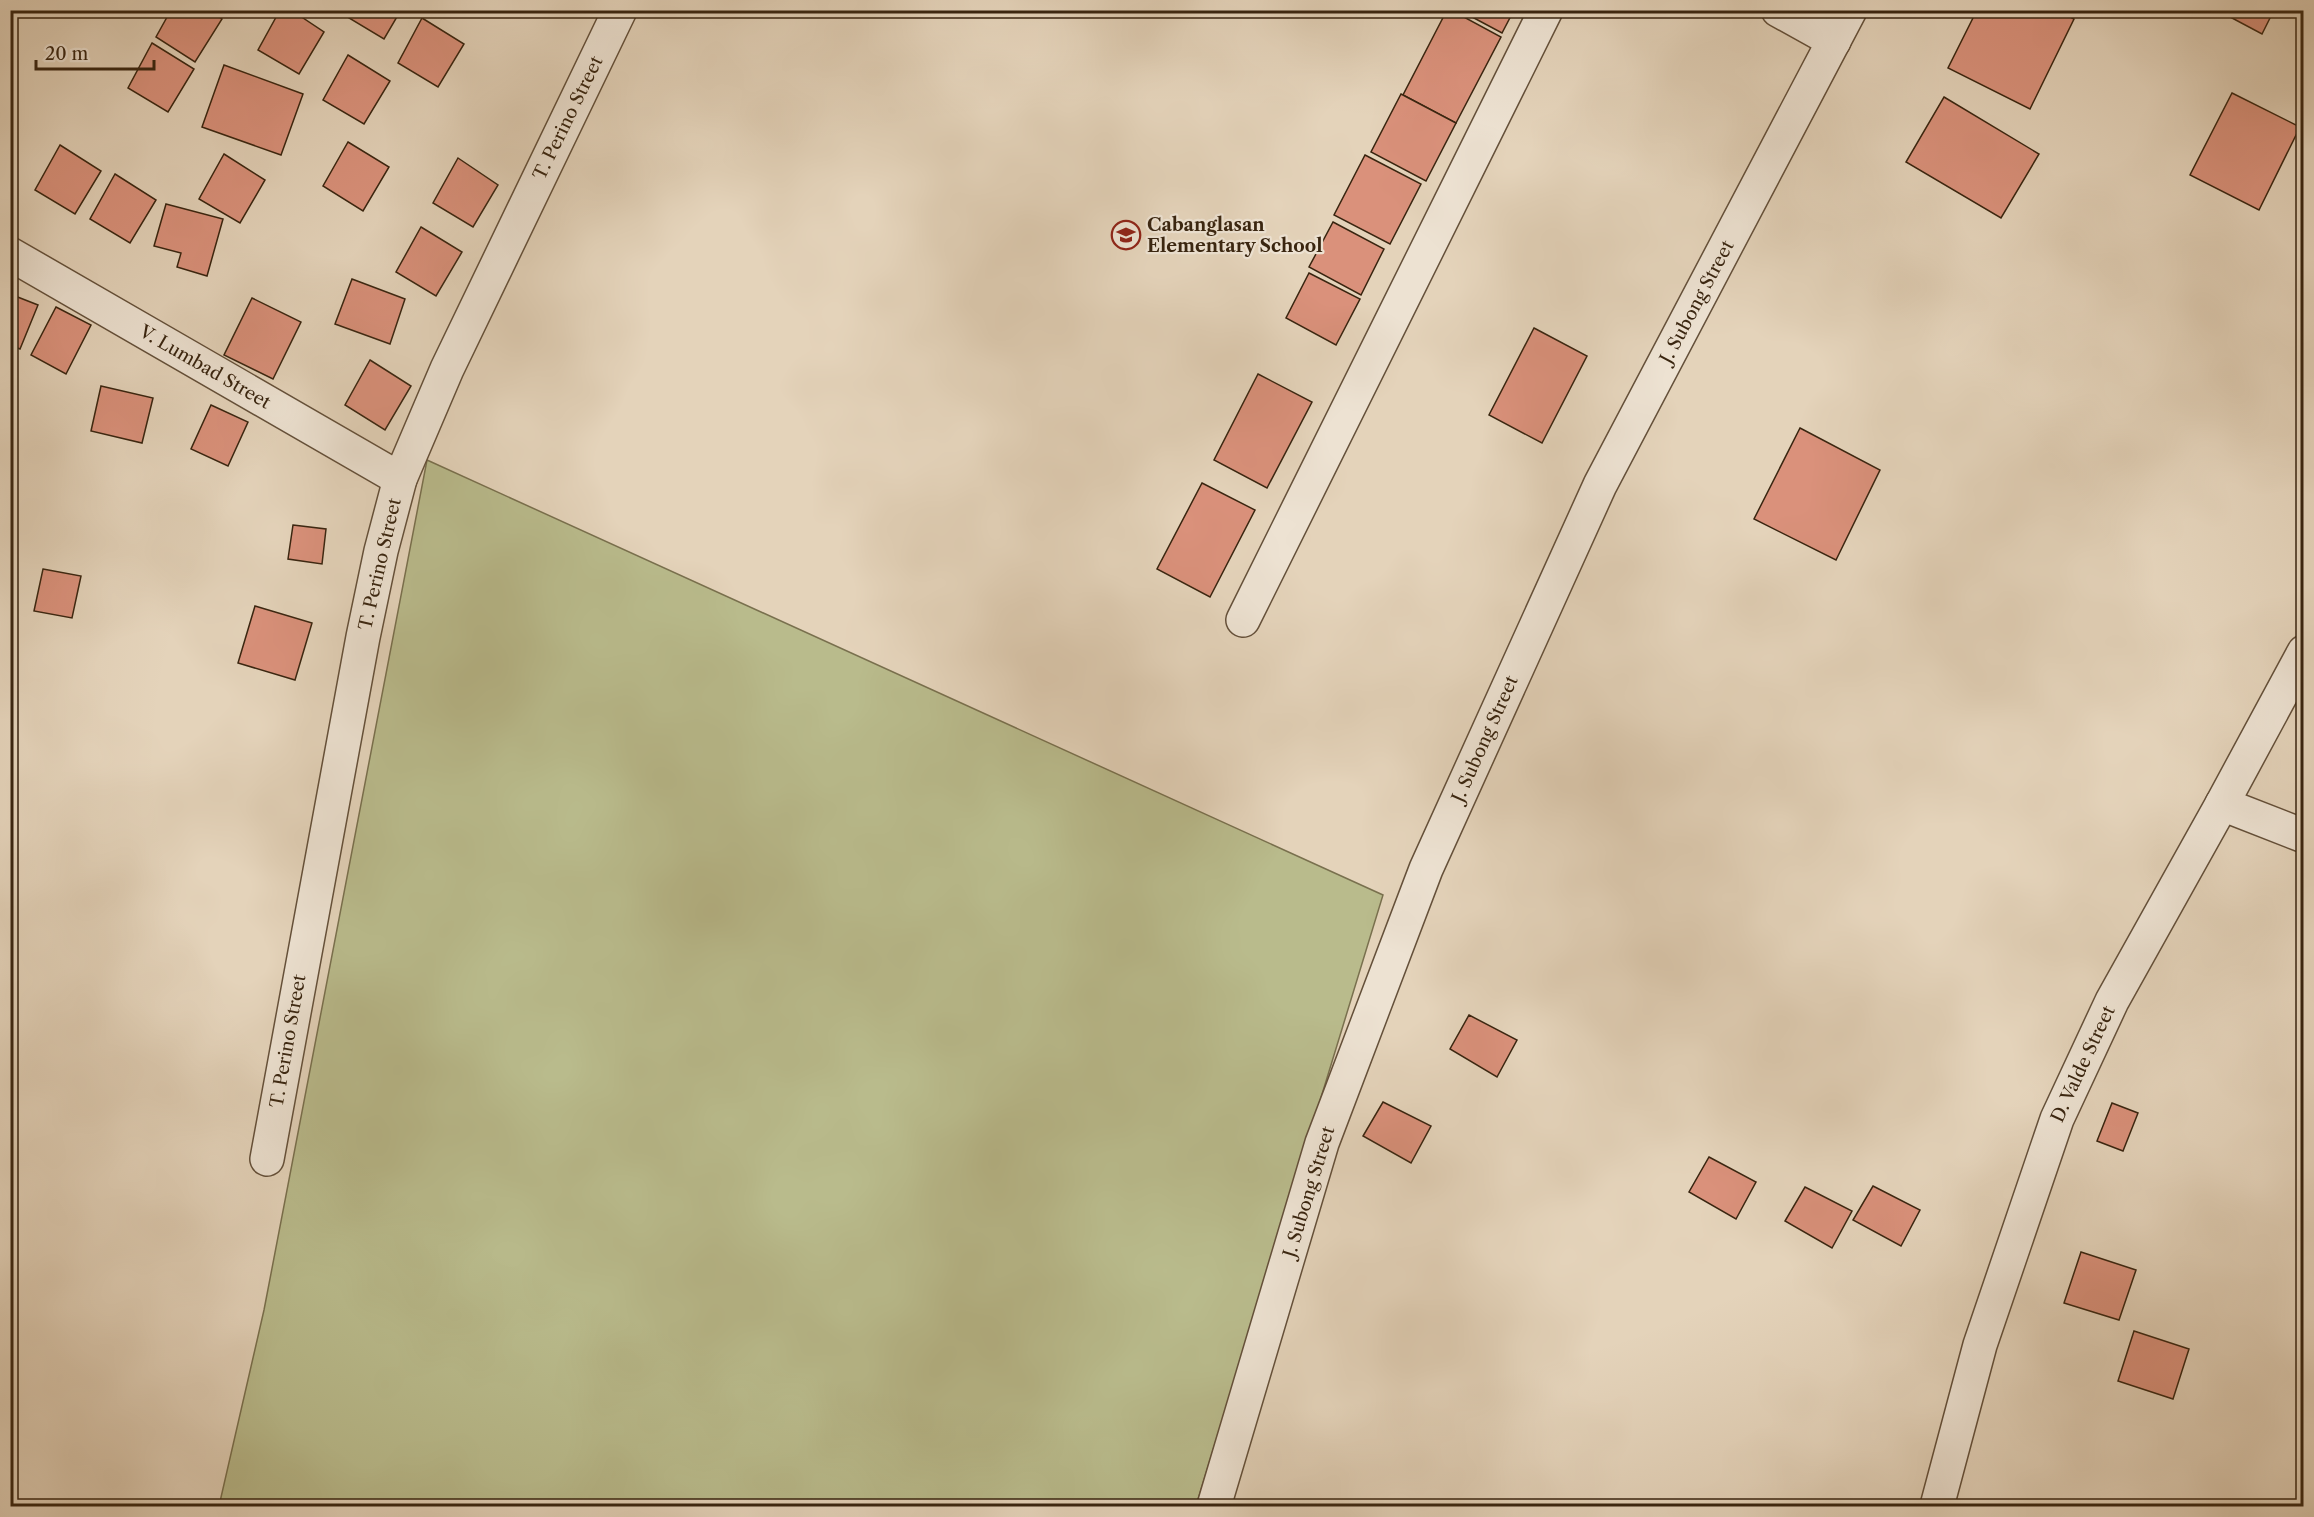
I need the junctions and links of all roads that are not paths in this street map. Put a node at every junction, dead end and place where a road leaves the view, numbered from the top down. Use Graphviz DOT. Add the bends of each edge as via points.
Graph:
graph roads {
  1 [pos="620,10"];
  2 [pos="1546,10"];
  3 [pos="1778,10"];
  4 [pos="1850,10"];
  5 [pos="1834,41"];
  6 [pos="10,254"];
  7 [pos="400,479"];
  8 [pos="1243,620"];
  9 [pos="2304,652"];
  10 [pos="2222,804"];
  11 [pos="2304,836"];
  12 [pos="267,1159"];
  13 [pos="1214,1506"];
  14 [pos="1937,1506"];
  1 -- 7 [label="street, T. Perino Street" via="447,369"];
  2 -- 8 [label="street"];
  3 -- 5 [label="street"];
  4 -- 5 [label="street, J. Subong Street"];
  5 -- 13 [label="street, J. Subong Street" via="1600,485 1426,869 1323,1143"];
  6 -- 7 [label="street, V. Lumbad Street"];
  7 -- 12 [label="street, T. Perino Street" via="363,637"];
  9 -- 10 [label="street, D. Valde Street"];
  10 -- 11 [label="street"];
  10 -- 14 [label="street, D. Valde Street" via="2112,1001 2057,1119 1980,1345"];
}
